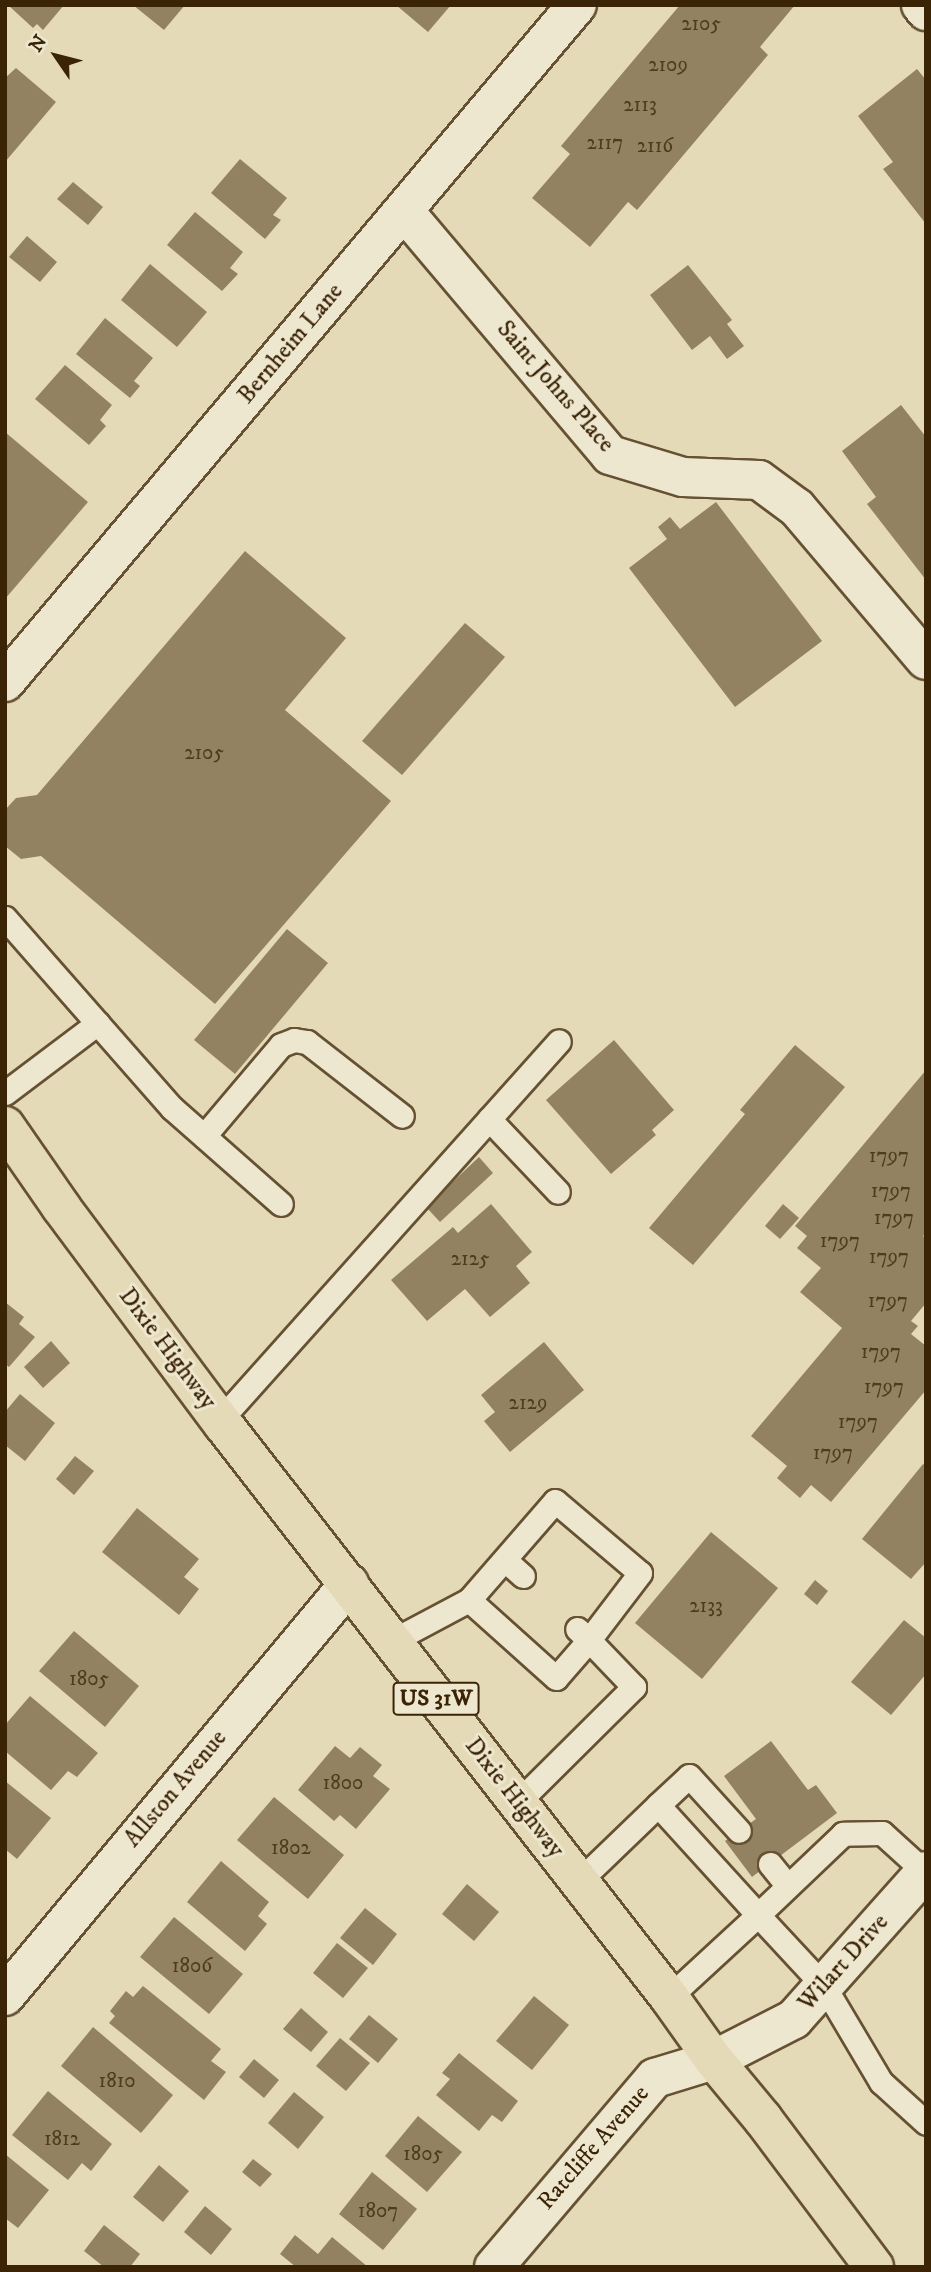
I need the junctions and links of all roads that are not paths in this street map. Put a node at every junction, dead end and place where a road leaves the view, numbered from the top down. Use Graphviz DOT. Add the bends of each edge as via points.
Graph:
graph roads {
  1 [pos="577,5"];
  2 [pos="922,5"];
  3 [pos="926,11"];
  4 [pos="404,211"];
  5 [pos="926,660"];
  6 [pos="5,682"];
  7 [pos="5,918"];
  8 [pos="98,1023"];
  9 [pos="559,1041"];
  10 [pos="5,1093"];
  11 [pos="402,1116"];
  12 [pos="489,1119"];
  13 [pos="5,1126"];
  14 [pos="204,1136"];
  15 [pos="558,1192"];
  16 [pos="281,1204"];
  17 [pos="220,1420"];
  18 [pos="505,1560"];
  19 [pos="523,1576"];
  20 [pos="349,1584"];
  21 [pos="469,1600"];
  22 [pos="583,1634"];
  23 [pos="392,1641"];
  24 [pos="517,1803"];
  25 [pos="658,1805"];
  26 [pos="739,1831"];
  27 [pos="770,1864"];
  28 [pos="925,1871"];
  29 [pos="578,1882"];
  30 [pos="788,1886"];
  31 [pos="758,1916"];
  32 [pos="824,1986"];
  33 [pos="5,1996"];
  34 [pos="669,1997"];
  35 [pos="714,2060"];
  36 [pos="926,2123"];
  37 [pos="494,2267"];
  38 [pos="874,2267"];
  1 -- 4 [label="street, Bernheim Lane"];
  2 -- 3 [label="street"];
  4 -- 5 [label="street, Saint Johns Place" via="610,456 683,477 759,480 797,508"];
  4 -- 6 [label="street, Bernheim Lane"];
  7 -- 8 [label="lane"];
  8 -- 10 [label="lane"];
  8 -- 14 [label="lane" via="172,1108"];
  9 -- 12 [label="lane"];
  11 -- 14 [label="lane" via="307,1042 294,1040 281,1045"];
  12 -- 15 [label="lane"];
  12 -- 17 [label="lane"];
  13 -- 17 [label="main road, Dixie Highway / US 31W"];
  14 -- 16 [label="lane"];
  17 -- 20 [label="main road, Dixie Highway / US 31W"];
  18 -- 19 [label="lane"];
  18 -- 21 [label="lane"];
  18 -- 22 [label="lane" via="555,1501 640,1573"];
  20 -- 23 [label="main road, Dixie Highway / US 31W"];
  20 -- 33 [label="street, Allston Avenue"];
  21 -- 22 [label="lane" via="556,1678"];
  21 -- 23 [label="lane"];
  22 -- 24 [label="lane" via="634,1687"];
  23 -- 24 [label="main road, Dixie Highway / US 31W"];
  24 -- 29 [label="main road, Dixie Highway / US 31W"];
  25 -- 26 [label="lane" via="690,1776"];
  25 -- 29 [label="lane"];
  25 -- 31 [label="lane"];
  27 -- 30 [label="lane"];
  28 -- 30 [label="lane" via="882,1833 843,1834"];
  28 -- 32 [label="street, Wilart Drive"];
  29 -- 34 [label="main road, Dixie Highway / US 31W"];
  30 -- 31 [label="lane"];
  31 -- 32 [label="lane"];
  31 -- 34 [label="lane"];
  32 -- 35 [label="street, Wilart Drive" via="794,2020"];
  32 -- 36 [label="lane" via="881,2082"];
  34 -- 35 [label="main road, Dixie Highway / US 31W"];
  35 -- 37 [label="street, Ratcliffe Avenue" via="655,2078"];
  35 -- 38 [label="main road, Dixie Highway / US 31W"];
}
